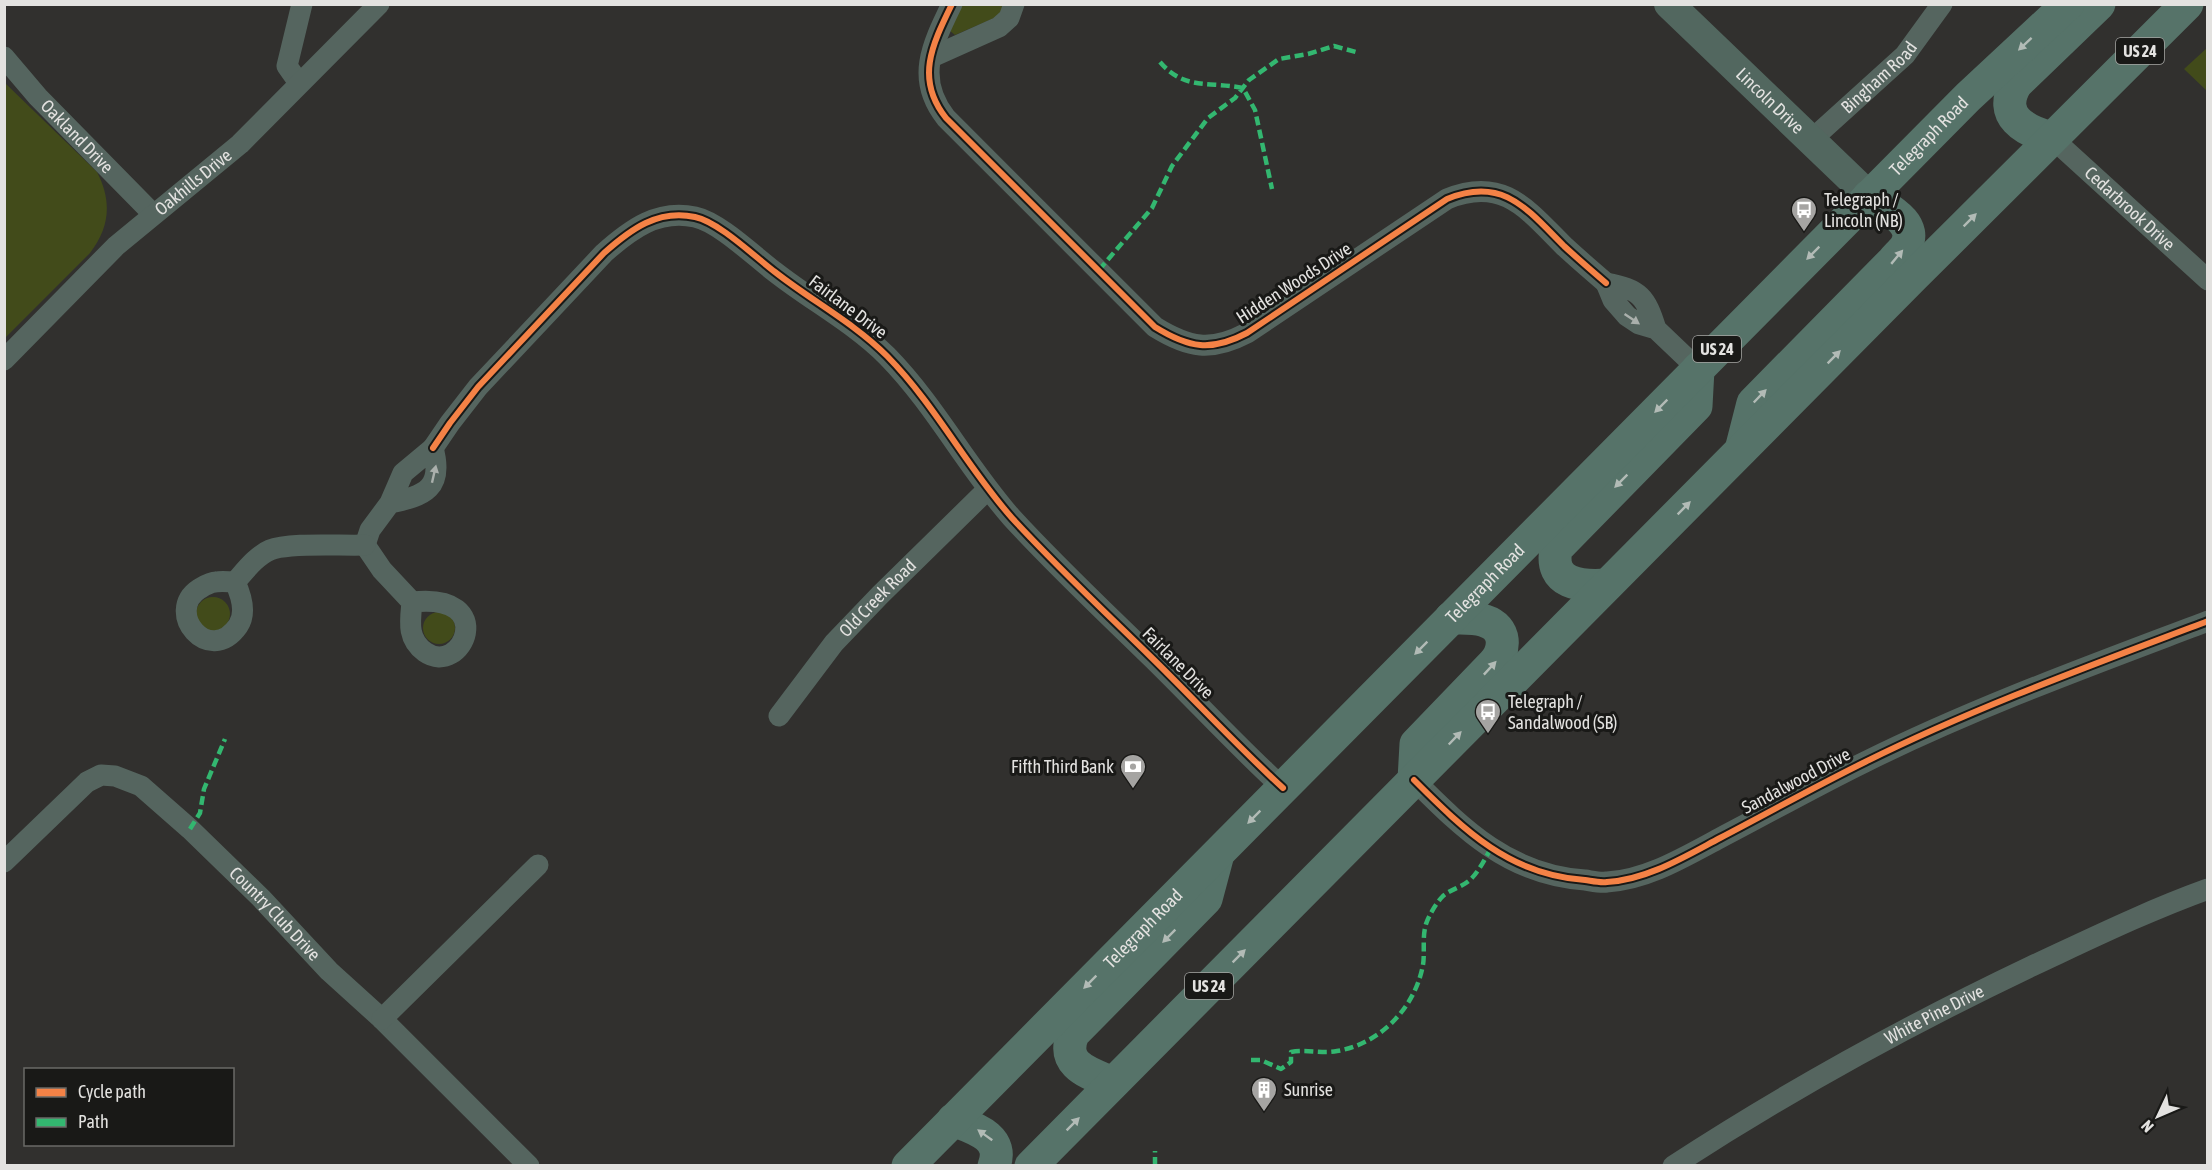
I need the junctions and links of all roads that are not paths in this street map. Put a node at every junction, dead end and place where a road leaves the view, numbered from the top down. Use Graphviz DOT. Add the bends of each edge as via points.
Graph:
graph roads {
  1 [pos="302,4"];
  2 [pos="379,4"];
  3 [pos="952,4"];
  4 [pos="1014,4"];
  5 [pos="1669,4"];
  6 [pos="1942,4"];
  7 [pos="2068,4"];
  8 [pos="2099,4"];
  9 [pos="2187,4"];
  10 [pos="4,57"];
  11 [pos="932,57"];
  12 [pos="299,82"];
  13 [pos="2052,138"];
  14 [pos="1810,141"];
  15 [pos="1869,196"];
  16 [pos="153,214"];
  17 [pos="2208,280"];
  18 [pos="4,360"];
  19 [pos="1698,369"];
  20 [pos="1741,450"];
  21 [pos="988,489"];
  22 [pos="364,544"];
  23 [pos="235,582"];
  24 [pos="1607,585"];
  25 [pos="412,602"];
  26 [pos="1451,618"];
  27 [pos="2208,621"];
  28 [pos="779,716"];
  29 [pos="1414,780"];
  30 [pos="1283,788"];
  31 [pos="1218,852"];
  32 [pos="4,862"];
  33 [pos="538,865"];
  34 [pos="2208,889"];
  35 [pos="382,1019"];
  36 [pos="1113,1083"];
  37 [pos="953,1120"];
  38 [pos="529,1166"];
  39 [pos="908,1166"];
  40 [pos="994,1166"];
  41 [pos="1031,1166"];
  42 [pos="1673,1166"];
  1 -- 12 [label="street" via="287,66"];
  2 -- 12 [label="street, Oakhills Drive"];
  3 -- 11 [label="street, Hidden Woods Drive"];
  4 -- 11 [label="street" via="1009,18 999,27"];
  5 -- 14 [label="street, Lincoln Drive"];
  6 -- 14 [label="street, Bingham Road" via="1905,55"];
  7 -- 15 [label="highway, Telegraph Road / US 24, one-way"];
  8 -- 13 [label="highway" via="2012,92 2010,109 2019,124"];
  9 -- 13 [label="highway, US 24"];
  10 -- 16 [label="street, Oakland Drive"];
  11 -- 19 [label="street, Hidden Woods Drive" via="928,80 936,105 946,118 1155,327 1173,338 1191,345 1229,342 1447,199 1485,191 1518,202 1606,283 1636,292 1651,311 1656,329"];
  12 -- 16 [label="street, Oakhills Drive" via="240,144"];
  13 -- 17 [label="street, Cedarbrook Drive"];
  20 -- 13 [label="highway, US 24, one-way"];
  14 -- 15 [label="street, Lincoln Drive"];
  15 -- 19 [label="highway, Telegraph Road / US 24, one-way"];
  20 -- 15 [label="highway, one-way" via="1753,403 1906,245 1907,227 1902,218"];
  16 -- 18 [label="street, Oakhills Drive" via="116,246"];
  19 -- 24 [label="highway, one-way" via="1696,406 1556,549 1556,568 1569,582"];
  19 -- 26 [label="highway, Telegraph Road / US 24, one-way"];
  24 -- 20 [label="highway, US 24, one-way"];
  21 -- 22 [label="street, Fairlane Drive" via="933,410 862,333 716,226 698,217 677,214 642,224 604,253 478,387 450,423 434,448 437,475 433,482 414,498 390,503"];
  21 -- 28 [label="street, Old Creek Road" via="834,643"];
  21 -- 30 [label="street, Fairlane Drive" via="1059,566"];
  22 -- 23 [label="street" via="270,550"];
  22 -- 25 [label="street"];
  29 -- 24 [label="highway, US 24, one-way"];
  29 -- 26 [label="highway, one-way" via="1416,744 1493,664 1503,646 1500,632 1487,621"];
  26 -- 30 [label="highway, Telegraph Road / US 24, one-way"];
  27 -- 29 [label="street, Sandalwood Drive" via="1968,714 1864,762 1682,858 1631,878 1608,882 1575,880 1510,860 1464,829"];
  36 -- 29 [label="highway, US 24, one-way"];
  30 -- 31 [label="highway, Telegraph Road / US 24, one-way"];
  31 -- 36 [label="highway, one-way" via="1206,899 1073,1034 1069,1048 1077,1065"];
  31 -- 37 [label="highway, Telegraph Road / US 24, one-way"];
  32 -- 35 [label="street, Country Club Drive" via="87,782 100,775 126,779 141,786 190,829 329,971"];
  33 -- 35 [label="street"];
  34 -- 42 [label="street, White Pine Drive" via="2095,936 1975,994 1791,1092"];
  35 -- 38 [label="street, Country Club Drive"];
  41 -- 36 [label="highway, US 24, one-way"];
  37 -- 39 [label="highway, Telegraph Road / US 24"];
  40 -- 37 [label="highway, one-way" via="997,1153 992,1140"];
}
